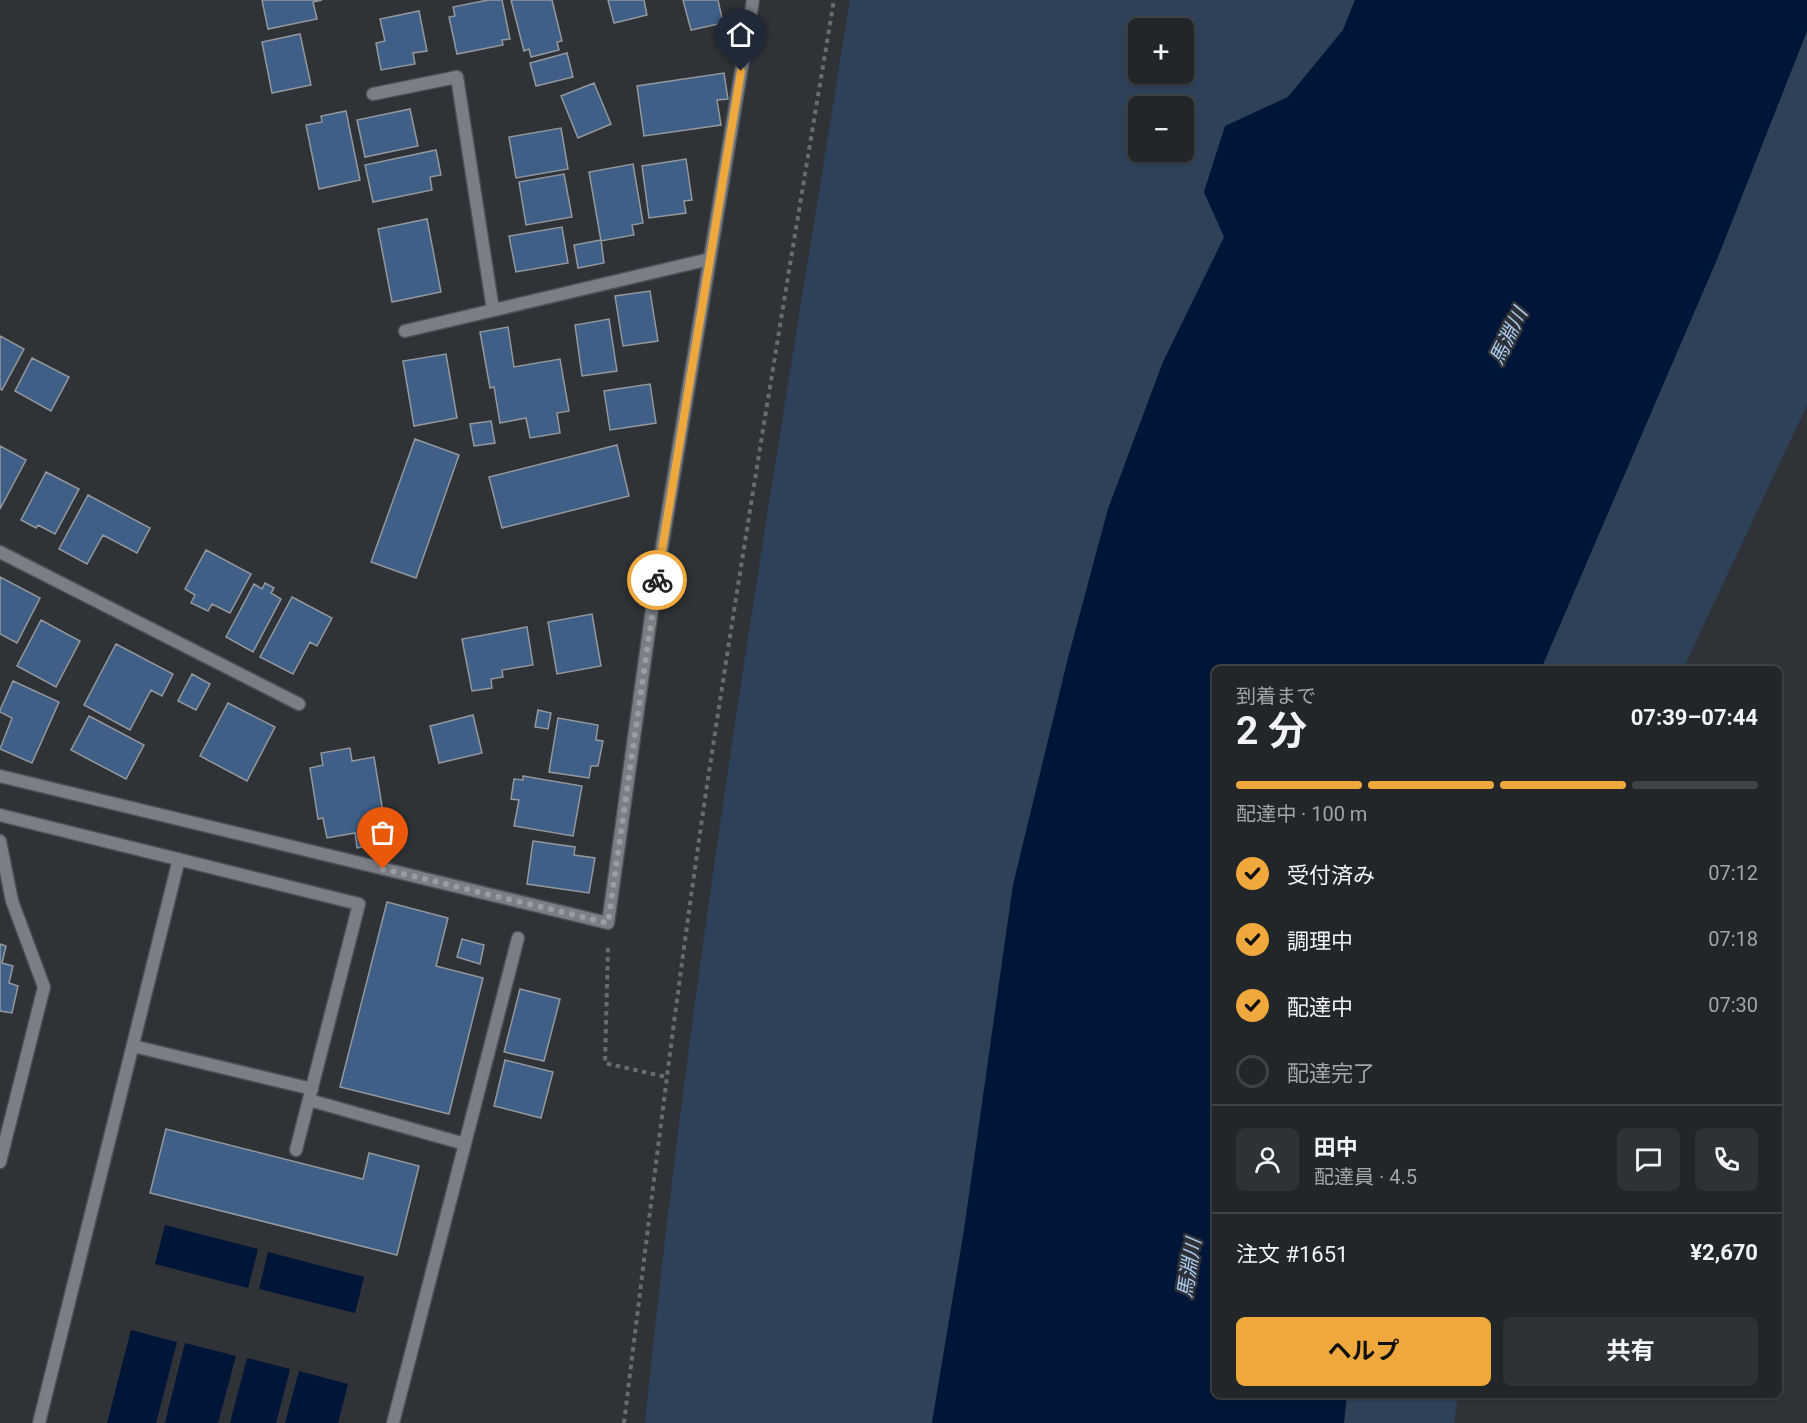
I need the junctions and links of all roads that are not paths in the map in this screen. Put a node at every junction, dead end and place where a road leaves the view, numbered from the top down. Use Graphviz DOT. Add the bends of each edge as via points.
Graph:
graph roads {
  1 [pos="753,0"];
  2 [pos="372,94"];
  3 [pos="710,260"];
  4 [pos="493,310"];
  5 [pos="405,331"];
  6 [pos="0,552"];
  7 [pos="299,704"];
  8 [pos="0,777"];
  9 [pos="0,815"];
  10 [pos="0,841"];
  11 [pos="179,859"];
  12 [pos="518,938"];
  13 [pos="133,1046"];
  14 [pos="310,1094"];
  15 [pos="465,1144"];
  16 [pos="296,1150"];
  17 [pos="0,1162"];
  18 [pos="39,1423"];
  19 [pos="393,1423"];
  1 -- 3 [label="street"];
  2 -- 4 [label="street" via="457,77"];
  3 -- 4 [label="street"];
  3 -- 8 [label="street" via="654,595 608,923"];
  4 -- 5 [label="street"];
  6 -- 7 [label="street"];
  9 -- 11 [label="street"];
  10 -- 17 [label="street" via="12,901 44,987"];
  11 -- 13 [label="street"];
  11 -- 14 [label="street" via="359,904"];
  12 -- 15 [label="street"];
  13 -- 14 [label="street"];
  13 -- 18 [label="street"];
  14 -- 15 [label="street"];
  14 -- 16 [label="street"];
  15 -- 19 [label="street"];
}
